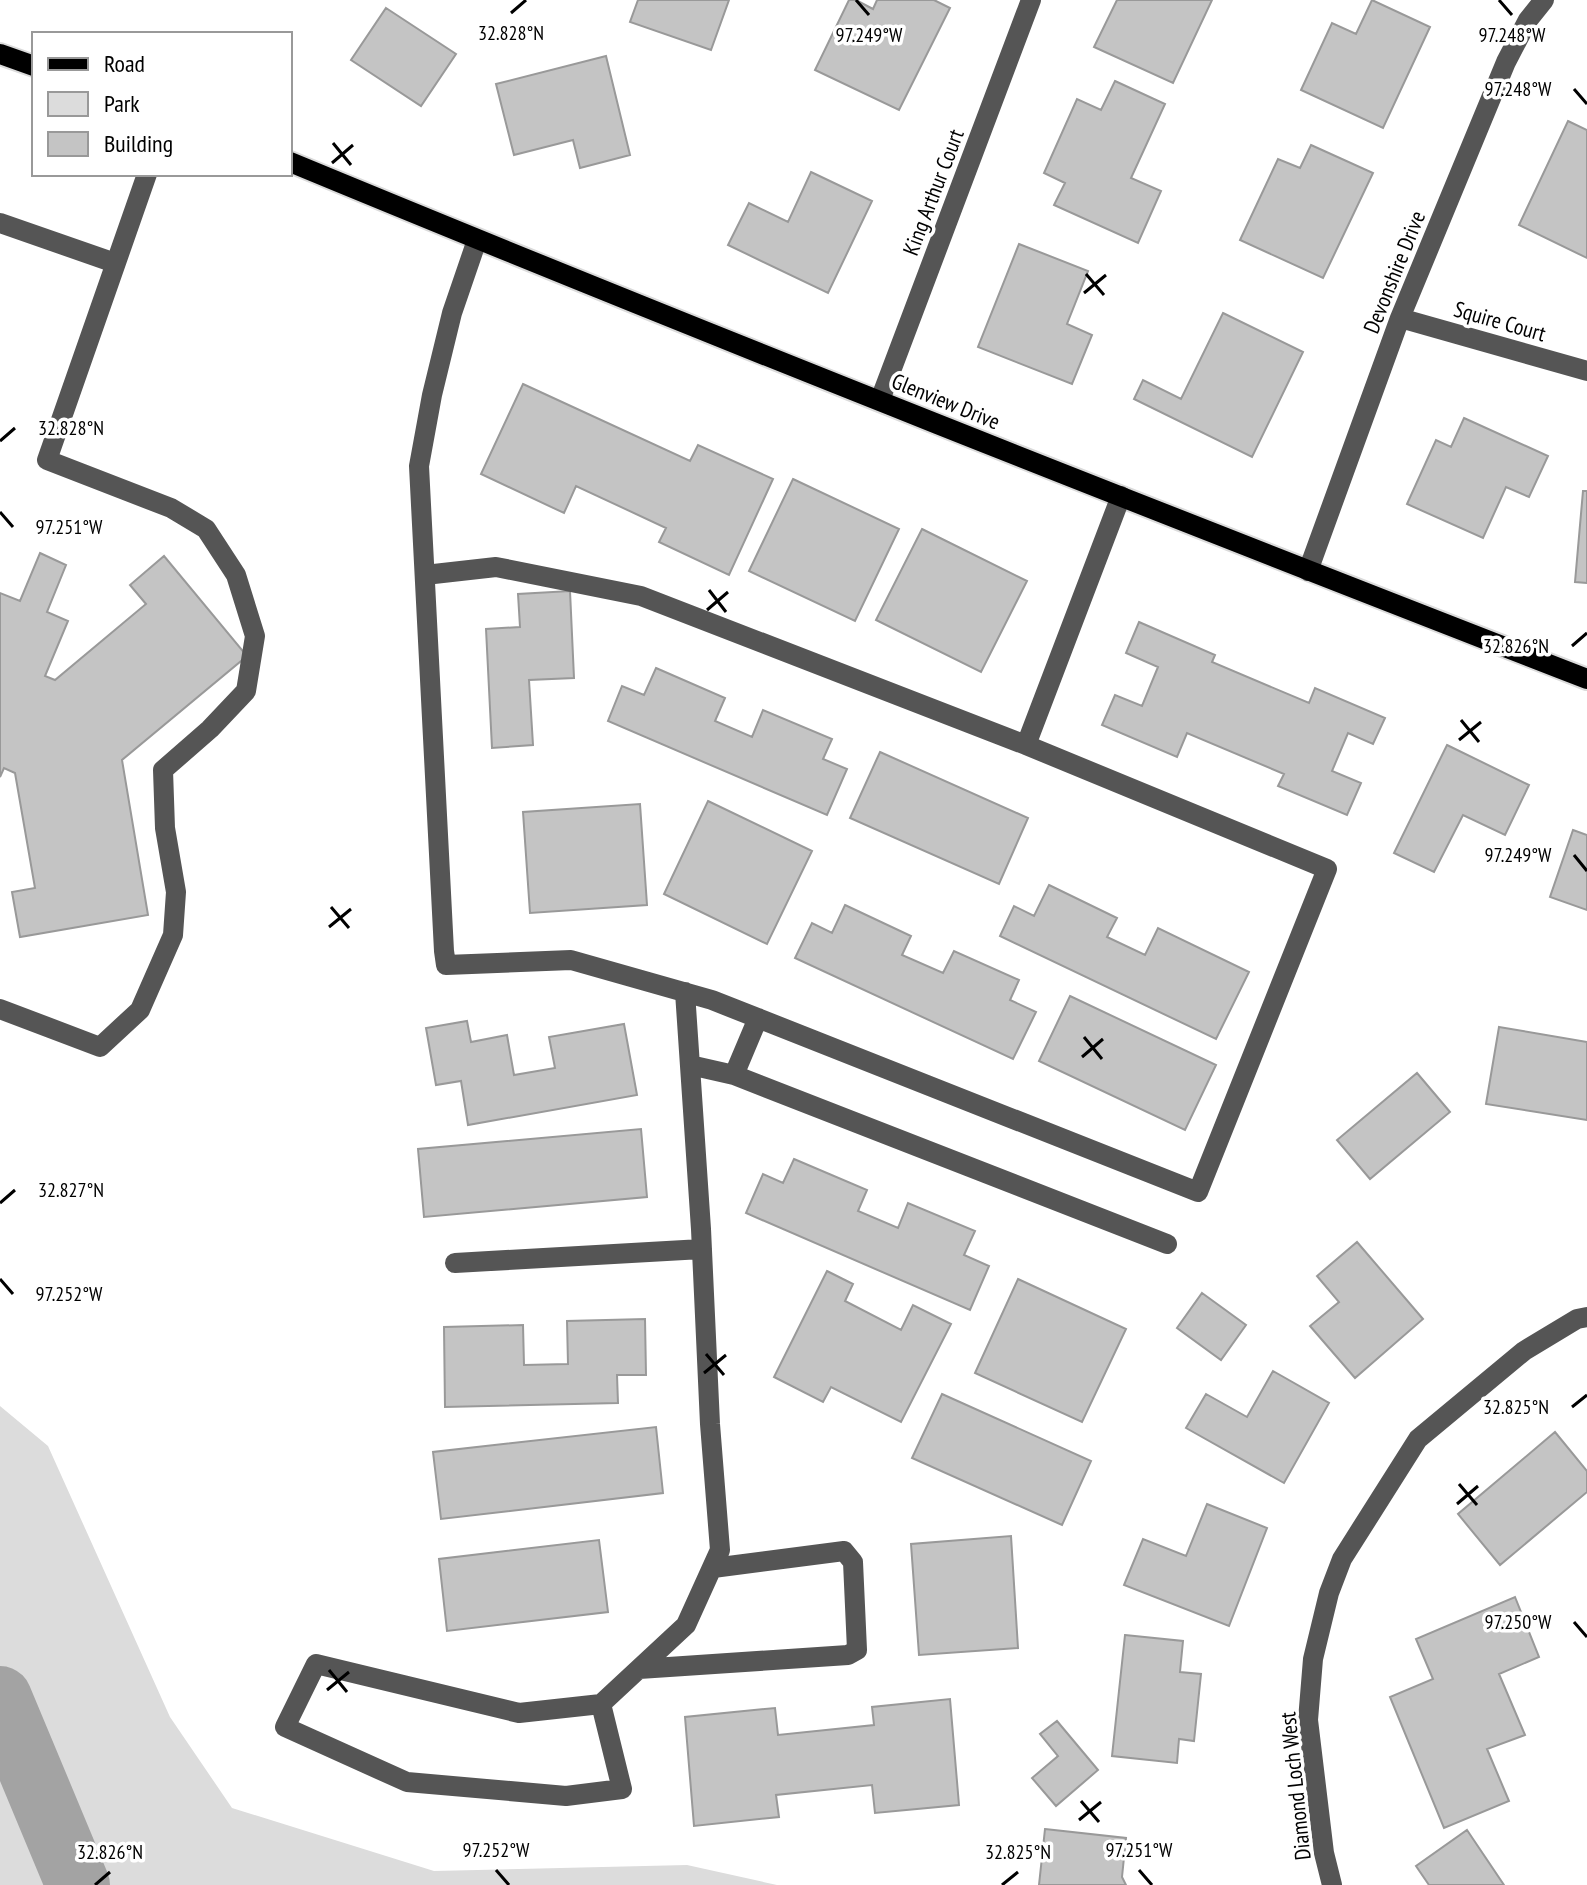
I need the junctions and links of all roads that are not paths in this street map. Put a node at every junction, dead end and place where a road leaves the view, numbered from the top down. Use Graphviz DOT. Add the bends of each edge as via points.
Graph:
graph roads {
  1 [pos="1031,0"];
  2 [pos="1544,0"];
  3 [pos="0,54"];
  4 [pos="32,65"];
  5 [pos="292,163"];
  6 [pos="146,176"];
  7 [pos="0,223"];
  8 [pos="477,240"];
  9 [pos="115,263"];
  10 [pos="1400,318"];
  11 [pos="1587,371"];
  12 [pos="880,400"];
  13 [pos="1121,496"];
  14 [pos="1308,571"];
  15 [pos="425,575"];
  16 [pos="1587,679"];
  17 [pos="1026,745"];
  18 [pos="685,992"];
  19 [pos="0,1009"];
  20 [pos="758,1018"];
  21 [pos="690,1065"];
  22 [pos="734,1075"];
  23 [pos="1167,1244"];
  24 [pos="702,1249"];
  25 [pos="455,1263"];
  26 [pos="1587,1317"];
  27 [pos="713,1568"];
  28 [pos="639,1669"];
  29 [pos="601,1704"];
  30 [pos="1332,1885"];
  1 -- 12 [label="street, King Arthur Court"];
  2 -- 10 [label="street, Devonshire Drive" via="1506,62"];
  3 -- 4 [label="main road"];
  5 -- 8 [label="main road, Glenview Drive"];
  6 -- 9 [label="street"];
  7 -- 9 [label="street"];
  8 -- 12 [label="main road, Glenview Drive"];
  8 -- 15 [label="street" via="452,313 419,466"];
  9 -- 19 [label="street" via="47,460 171,508 206,529 236,575 255,636 246,691 163,770 165,828 176,892 173,935 140,1010 100,1047"];
  10 -- 11 [label="street, Squire Court"];
  10 -- 14 [label="street, Devonshire Drive"];
  12 -- 13 [label="main road, Glenview Drive"];
  13 -- 14 [label="main road, Glenview Drive"];
  13 -- 17 [label="street"];
  14 -- 16 [label="main road, Glenview Drive"];
  15 -- 17 [label="street" via="496,567 641,596"];
  15 -- 18 [label="street" via="446,965 571,960"];
  17 -- 20 [label="street" via="1327,869 1198,1192"];
  18 -- 20 [label="street"];
  18 -- 21 [label="street"];
  20 -- 22 [label="street"];
  21 -- 22 [label="street"];
  21 -- 24 [label="street"];
  22 -- 23 [label="street"];
  24 -- 25 [label="street"];
  24 -- 27 [label="street" via="720,1550"];
  26 -- 30 [label="street, Diamond Loch West" via="1524,1351 1418,1439 1342,1559 1313,1659 1308,1720"];
  27 -- 28 [label="street" via="686,1625"];
  27 -- 28 [label="street" via="844,1551 853,1562 857,1650 848,1655"];
  28 -- 29 [label="street"];
  29 -- 29 [label="street" via="519,1713 316,1664 285,1727 407,1782 566,1796 622,1789"];
}
